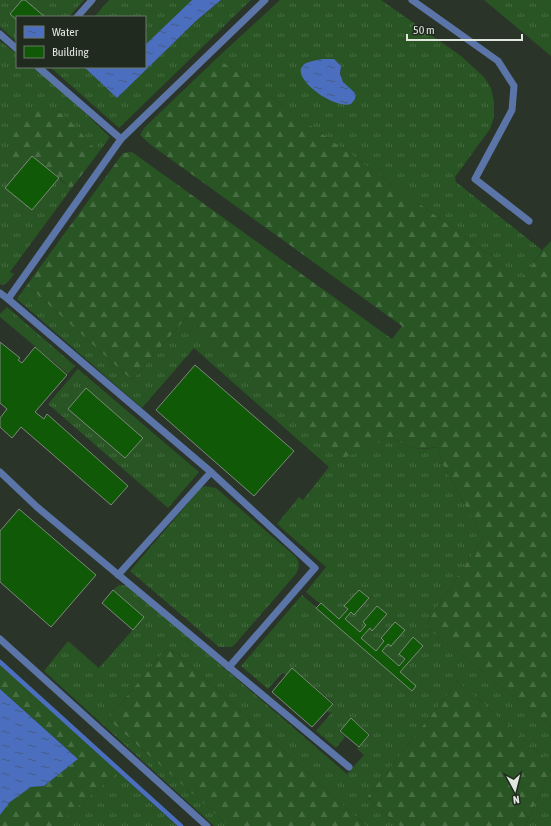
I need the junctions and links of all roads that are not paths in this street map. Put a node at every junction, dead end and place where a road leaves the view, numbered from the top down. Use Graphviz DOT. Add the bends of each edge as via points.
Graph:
graph roads {
  1 [pos="92,0"];
  2 [pos="265,0"];
  3 [pos="412,0"];
  4 [pos="78,16"];
  5 [pos="0,34"];
  6 [pos="16,48"];
  7 [pos="39,68"];
  8 [pos="121,139"];
  9 [pos="529,221"];
  10 [pos="0,293"];
  11 [pos="8,299"];
  12 [pos="0,472"];
  13 [pos="211,472"];
  14 [pos="118,575"];
  15 [pos="0,639"];
  16 [pos="229,667"];
  17 [pos="349,767"];
  18 [pos="207,826"];
  1 -- 4 [label="lane"];
  2 -- 8 [label="lane"];
  3 -- 9 [label="lane" via="498,61 514,86 512,110 475,179"];
  5 -- 6 [label="lane"];
  7 -- 8 [label="lane"];
  8 -- 11 [label="lane"];
  10 -- 11 [label="lane"];
  11 -- 13 [label="lane"];
  12 -- 14 [label="lane" via="37,507"];
  13 -- 14 [label="lane"];
  13 -- 16 [label="lane" via="315,568"];
  14 -- 16 [label="lane"];
  15 -- 18 [label="lane"];
  16 -- 17 [label="lane"];
}
